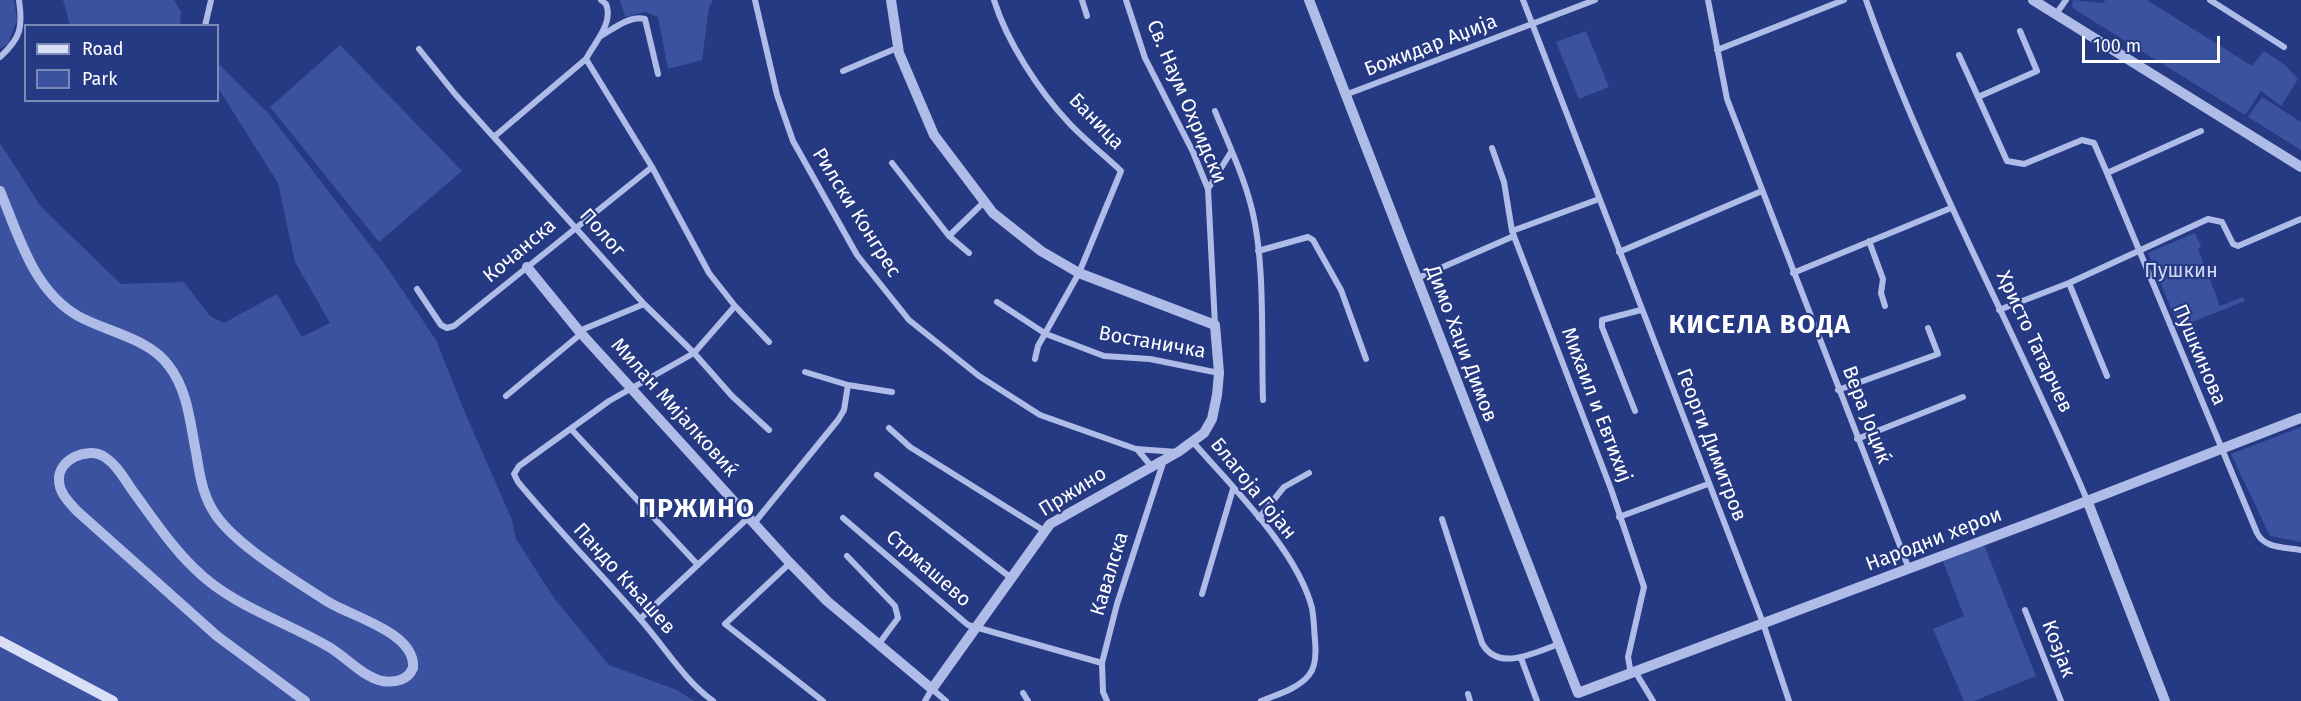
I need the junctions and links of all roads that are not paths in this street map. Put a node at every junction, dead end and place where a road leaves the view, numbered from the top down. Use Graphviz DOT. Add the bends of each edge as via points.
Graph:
graph roads {
  1 [pos="19,0"];
  2 [pos="211,0"];
  3 [pos="601,0"];
  4 [pos="755,0"];
  5 [pos="891,0"];
  6 [pos="994,0"];
  7 [pos="1082,0"];
  8 [pos="1126,0"];
  9 [pos="1309,0"];
  10 [pos="1523,0"];
  11 [pos="1595,0"];
  12 [pos="1708,0"];
  13 [pos="1844,0"];
  14 [pos="1866,0"];
  15 [pos="2033,0"];
  16 [pos="2066,0"];
  17 [pos="2210,0"];
  18 [pos="2056,14"];
  19 [pos="1087,16"];
  20 [pos="205,24"];
  21 [pos="1533,24"];
  22 [pos="2020,32"];
  23 [pos="601,36"];
  24 [pos="2284,47"];
  25 [pos="897,48"];
  26 [pos="418,49"];
  27 [pos="1717,50"];
  28 [pos="1959,55"];
  29 [pos="0,57"];
  30 [pos="586,59"];
  31 [pos="843,71"];
  32 [pos="658,74"];
  33 [pos="1345,95"];
  34 [pos="1978,97"];
  35 [pos="1215,111"];
  36 [pos="2201,131"];
  37 [pos="495,136"];
  38 [pos="1492,148"];
  39 [pos="1231,152"];
  40 [pos="892,163"];
  41 [pos="652,167"];
  42 [pos="2301,167"];
  43 [pos="2107,173"];
  44 [pos="1208,189"];
  45 [pos="0,191"];
  46 [pos="1762,191"];
  47 [pos="1599,199"];
  48 [pos="983,202"];
  49 [pos="1951,208"];
  50 [pos="2301,219"];
  51 [pos="574,227"];
  52 [pos="1513,233"];
  53 [pos="949,236"];
  54 [pos="1869,241"];
  55 [pos="1258,251"];
  56 [pos="1619,252"];
  57 [pos="2138,252"];
  58 [pos="969,253"];
  59 [pos="527,267"];
  60 [pos="1079,273"];
  61 [pos="1793,273"];
  62 [pos="1420,277"];
  63 [pos="2069,283"];
  64 [pos="417,289"];
  65 [pos="997,302"];
  66 [pos="644,304"];
  67 [pos="735,306"];
  68 [pos="1885,306"];
  69 [pos="1641,310"];
  70 [pos="1999,310"];
  71 [pos="1215,325"];
  72 [pos="1928,328"];
  73 [pos="581,332"];
  74 [pos="1046,334"];
  75 [pos="769,342"];
  76 [pos="694,353"];
  77 [pos="1035,359"];
  78 [pos="1366,359"];
  79 [pos="805,372"];
  80 [pos="1219,373"];
  81 [pos="2107,376"];
  82 [pos="848,385"];
  83 [pos="632,388"];
  84 [pos="1838,390"];
  85 [pos="892,392"];
  86 [pos="506,396"];
  87 [pos="1963,397"];
  88 [pos="1263,400"];
  89 [pos="1635,411"];
  90 [pos="2301,418"];
  91 [pos="889,428"];
  92 [pos="571,429"];
  93 [pos="770,430"];
  94 [pos="1857,439"];
  95 [pos="1193,442"];
  96 [pos="1136,448"];
  97 [pos="2220,449"];
  98 [pos="1178,452"];
  99 [pos="1164,459"];
  100 [pos="1151,466"];
  101 [pos="1309,473"];
  102 [pos="877,475"];
  103 [pos="1708,483"];
  104 [pos="1233,489"];
  105 [pos="2087,500"];
  106 [pos="1620,517"];
  107 [pos="843,518"];
  108 [pos="1259,518"];
  109 [pos="752,519"];
  110 [pos="1442,519"];
  111 [pos="1043,530"];
  112 [pos="2301,550"];
  113 [pos="847,556"];
  114 [pos="790,563"];
  115 [pos="698,565"];
  116 [pos="1909,569"];
  117 [pos="1010,577"];
  118 [pos="1202,594"];
  119 [pos="2025,610"];
  120 [pos="640,620"];
  121 [pos="1763,623"];
  122 [pos="975,627"];
  123 [pos="0,641"];
  124 [pos="1559,644"];
  125 [pos="878,645"];
  126 [pos="1521,658"];
  127 [pos="1102,663"];
  128 [pos="1633,674"];
  129 [pos="932,689"];
  130 [pos="1023,693"];
  131 [pos="1580,697"];
  132 [pos="112,701"];
  133 [pos="304,701"];
  134 [pos="713,701"];
  135 [pos="823,701"];
  136 [pos="925,701"];
  137 [pos="946,701"];
  138 [pos="1028,701"];
  139 [pos="1107,701"];
  140 [pos="1261,701"];
  141 [pos="1537,701"];
  142 [pos="1653,701"];
  143 [pos="1789,701"];
  144 [pos="2061,701"];
  145 [pos="2165,701"];
  1 -- 29 [label="street" via="22,23 18,35"];
  2 -- 20 [label="street"];
  3 -- 23 [label="street" via="609,14"];
  4 -- 96 [label="street, Рилски Конгрес" via="793,141 857,255 894,303 929,338 1010,398 1040,415"];
  5 -- 25 [label="street, Востаничка"];
  6 -- 60 [label="street, Баница" via="1022,59 1059,110 1121,171"];
  7 -- 19 [label="street"];
  8 -- 44 [label="street, Св. Наум Охридски" via="1145,58"];
  9 -- 33 [label="street, Димо Хаџи Димов"];
  10 -- 21 [label="street, Георги Димитров"];
  11 -- 21 [label="street, Божидар Аџија"];
  12 -- 27 [label="street, Вера Јоциќ"];
  13 -- 27 [label="street"];
  14 -- 49 [label="street, Христо Татарчев" via="1890,67"];
  15 -- 18 [label="street"];
  16 -- 18 [label="street"];
  17 -- 24 [label="street"];
  18 -- 42 [label="street"];
  21 -- 33 [label="street, Божидар Аџија"];
  21 -- 47 [label="street, Георги Димитров"];
  22 -- 34 [label="street" via="2037,71"];
  23 -- 30 [label="street"];
  23 -- 32 [label="street" via="623,23 645,19"];
  25 -- 31 [label="street"];
  25 -- 48 [label="street, Востаничка" via="936,141"];
  26 -- 37 [label="street, Полог"];
  27 -- 46 [label="street, Вера Јоциќ" via="1726,99"];
  28 -- 34 [label="street, Пушкинова"];
  30 -- 37 [label="street"];
  30 -- 41 [label="street"];
  33 -- 124 [label="street, Димо Хаџи Димов"];
  34 -- 43 [label="street, Пушкинова" via="2007,161 2024,164 2088,140 2094,143"];
  35 -- 39 [label="street"];
  36 -- 43 [label="street"];
  37 -- 51 [label="street, Полог"];
  38 -- 52 [label="street, Михаил и Евтихиј" via="1504,182"];
  39 -- 44 [label="street"];
  39 -- 55 [label="street" via="1251,202"];
  40 -- 53 [label="street"];
  41 -- 51 [label="street, Кочанска"];
  41 -- 67 [label="street" via="709,273"];
  43 -- 57 [label="street, Пушкинова"];
  44 -- 71 [label="street, Св. Наум Охридски"];
  45 -- 133 [label="street" via="33,268 54,298 79,316 162,358 175,374 183,393 201,480 219,520 313,592 401,640 413,655 410,674 390,682 371,676 331,648 219,590 181,555 103,456 86,453 71,459 60,473 60,489 77,511 177,602"];
  46 -- 56 [label="street"];
  46 -- 61 [label="street, Вера Јоциќ"];
  47 -- 52 [label="street"];
  47 -- 56 [label="street, Георги Димитров"];
  48 -- 53 [label="street"];
  48 -- 60 [label="street, Востаничка" via="1030,244"];
  49 -- 54 [label="street"];
  49 -- 70 [label="street, Христо Татарчев"];
  50 -- 57 [label="street" via="2238,246 2233,244 2222,222 2208,219"];
  51 -- 59 [label="street, Кочанска"];
  51 -- 66 [label="street, Полог"];
  52 -- 62 [label="street"];
  52 -- 106 [label="street, Михаил и Евтихиј"];
  53 -- 58 [label="street"];
  54 -- 61 [label="street"];
  54 -- 68 [label="street" via="1883,279 1881,293"];
  55 -- 78 [label="street" via="1308,237 1313,240 1341,290"];
  55 -- 88 [label="street"];
  56 -- 69 [label="street, Георги Димитров"];
  57 -- 63 [label="street"];
  57 -- 97 [label="street, Пушкинова"];
  59 -- 64 [label="street, Кочанска" via="447,328"];
  59 -- 73 [label="street, Милан Мијалковиќ"];
  60 -- 71 [label="street, Востаничка"];
  60 -- 74 [label="street"];
  61 -- 84 [label="street, Вера Јоциќ"];
  63 -- 70 [label="street"];
  63 -- 81 [label="street"];
  65 -- 74 [label="street, Востаничка"];
  66 -- 73 [label="street"];
  66 -- 76 [label="street, Полог"];
  67 -- 75 [label="street"];
  67 -- 76 [label="street"];
  69 -- 89 [label="street" via="1602,320"];
  69 -- 103 [label="street, Георги Димитров"];
  70 -- 105 [label="street, Христо Татарчев"];
  71 -- 80 [label="street, Пржино"];
  72 -- 84 [label="street" via="1938,354"];
  73 -- 83 [label="street, Милан Мијалковиќ"];
  73 -- 86 [label="street"];
  74 -- 77 [label="street"];
  74 -- 80 [label="street, Востаничка" via="1104,356 1150,359"];
  76 -- 83 [label="street"];
  76 -- 93 [label="street, Полог" via="732,396"];
  79 -- 82 [label="street"];
  80 -- 95 [label="street, Пржино" via="1212,419"];
  82 -- 85 [label="street"];
  82 -- 109 [label="street" via="844,410 838,420"];
  83 -- 92 [label="street"];
  83 -- 109 [label="street, Милан Мијалковиќ"];
  84 -- 94 [label="street, Вера Јоциќ"];
  87 -- 94 [label="street"];
  90 -- 97 [label="street, Народни херои"];
  91 -- 111 [label="street" via="910,447"];
  92 -- 115 [label="street"];
  92 -- 120 [label="street, Пандо Књашев" via="519,466 514,474 564,537"];
  94 -- 116 [label="street, Вера Јоциќ"];
  95 -- 98 [label="street, Пржино"];
  95 -- 104 [label="street, Благоја Гојан"];
  96 -- 98 [label="street, Рилски Конгрес"];
  96 -- 100 [label="street"];
  97 -- 105 [label="street, Народни херои"];
  97 -- 112 [label="street, Пушкинова" via="2260,540"];
  98 -- 99 [label="street, Пржино"];
  99 -- 100 [label="street, Пржино"];
  99 -- 127 [label="street, Кавалска"];
  100 -- 111 [label="street, Пржино"];
  101 -- 108 [label="street" via="1284,487"];
  102 -- 117 [label="street"];
  103 -- 106 [label="street"];
  103 -- 121 [label="street, Георги Димитров"];
  104 -- 108 [label="street, Благоја Гојан"];
  104 -- 118 [label="street"];
  105 -- 116 [label="street, Народни херои"];
  105 -- 145 [label="street, Христо Татарчев"];
  106 -- 128 [label="street, Михаил и Евтихиј" via="1644,587 1628,657"];
  107 -- 122 [label="street, Стрмашево" via="958,619"];
  108 -- 140 [label="street, Благоја Гојан" via="1306,592 1315,646 1310,674 1292,688"];
  109 -- 114 [label="street, Милан Мијалковиќ"];
  109 -- 115 [label="street"];
  110 -- 126 [label="street" via="1483,646 1507,659"];
  111 -- 117 [label="street, Пржино"];
  113 -- 125 [label="street" via="895,606 898,618"];
  114 -- 125 [label="street, Милан Мијалковиќ"];
  114 -- 135 [label="street" via="725,624"];
  115 -- 120 [label="street"];
  116 -- 121 [label="street, Народни херои"];
  117 -- 122 [label="street, Пржино"];
  119 -- 144 [label="street, Козјак"];
  120 -- 134 [label="street, Пандо Књашев" via="687,680"];
  121 -- 128 [label="street, Народни херои"];
  121 -- 143 [label="street, Георги Димитров"];
  122 -- 127 [label="street, Стрмашево"];
  122 -- 129 [label="street, Пржино"];
  123 -- 132 [label="main road"];
  124 -- 126 [label="street"];
  124 -- 131 [label="street, Димо Хаџи Димов"];
  125 -- 129 [label="street, Милан Мијалковиќ"];
  126 -- 141 [label="street"];
  127 -- 139 [label="street, Кавалска"];
  128 -- 131 [label="street, Народни херои"];
  128 -- 142 [label="street"];
  129 -- 136 [label="street, Пржино"];
  129 -- 137 [label="street"];
  130 -- 138 [label="street"];
}
